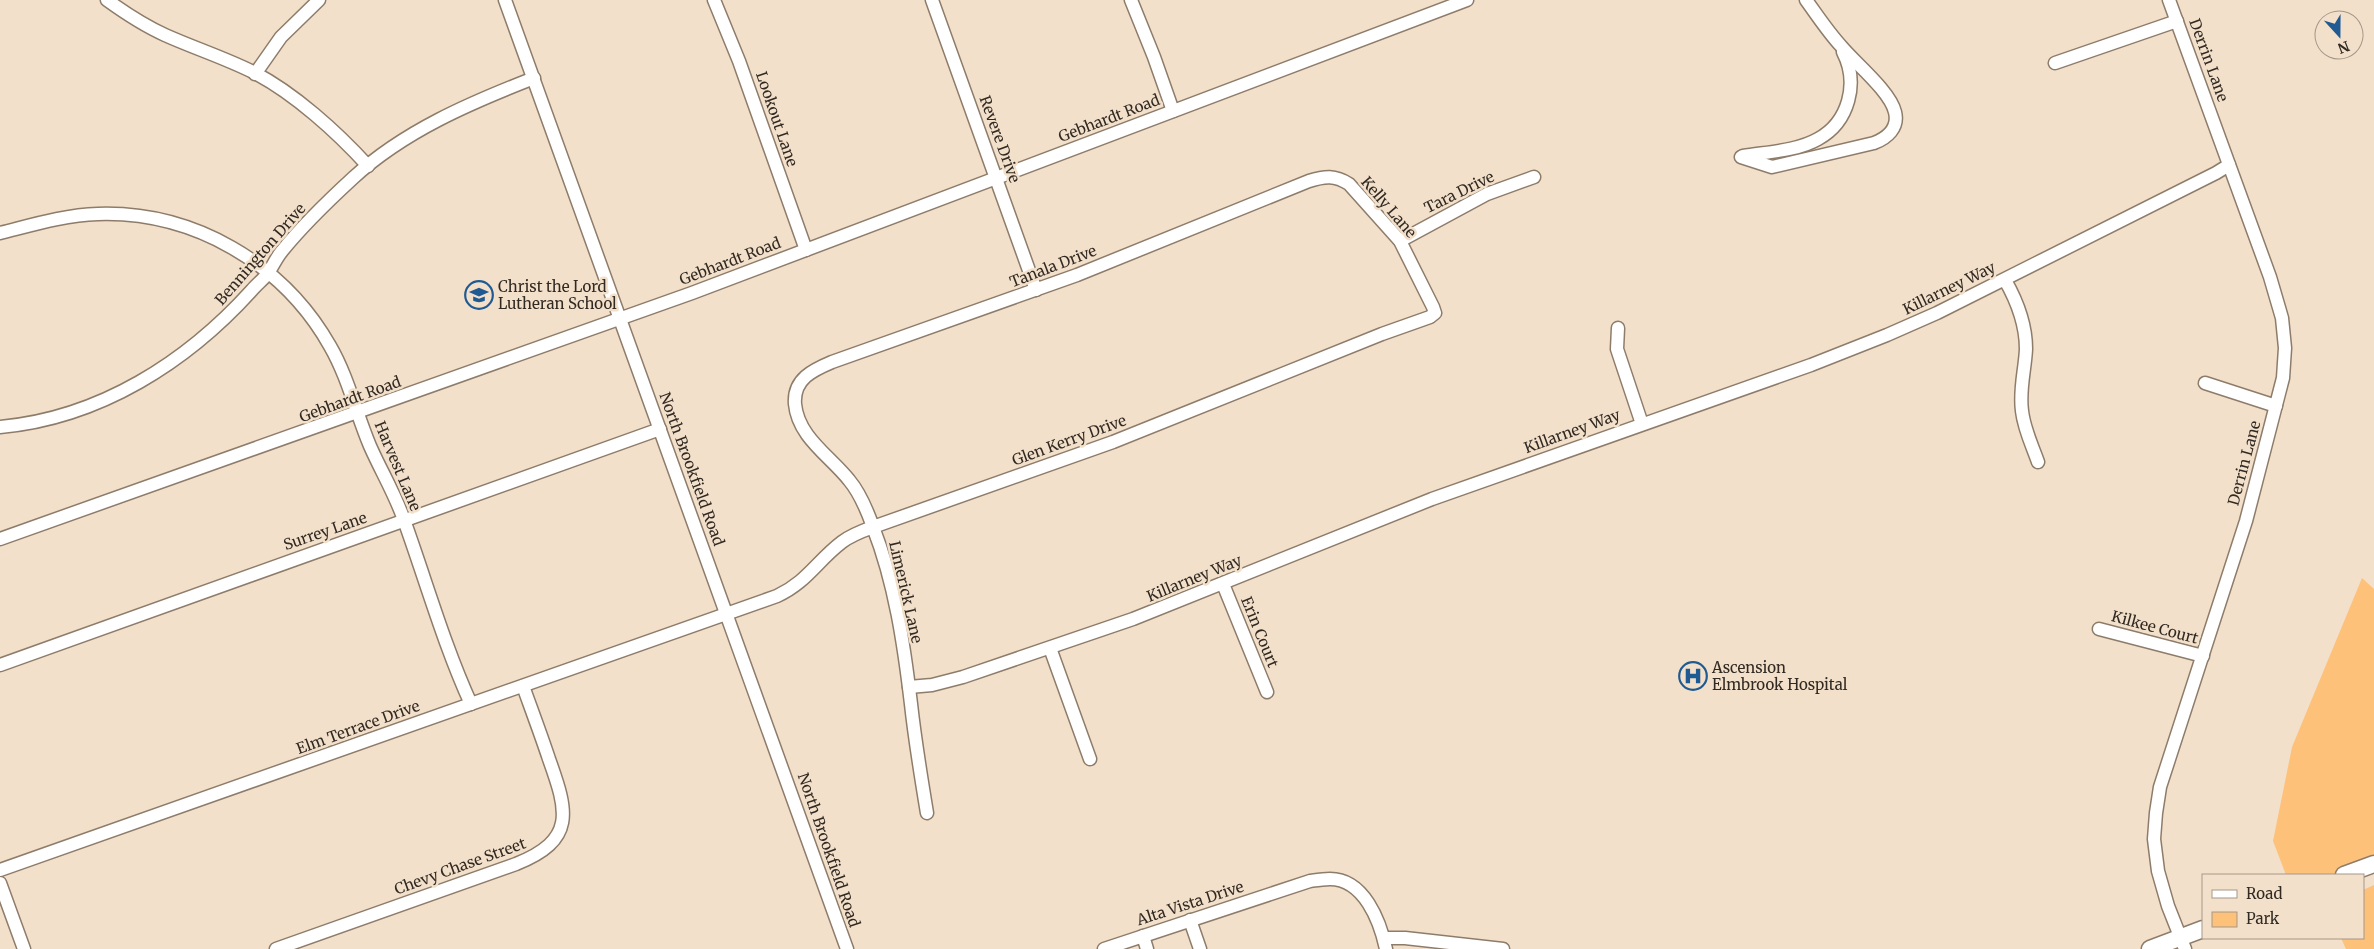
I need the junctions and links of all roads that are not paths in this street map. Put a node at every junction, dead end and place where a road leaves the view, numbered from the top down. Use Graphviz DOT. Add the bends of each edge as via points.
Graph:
graph roads {
  1 [pos="107,0"];
  2 [pos="319,0"];
  3 [pos="505,0"];
  4 [pos="714,0"];
  5 [pos="932,0"];
  6 [pos="1131,0"];
  7 [pos="1466,0"];
  8 [pos="1806,0"];
  9 [pos="2169,0"];
  10 [pos="2177,21"];
  11 [pos="1840,45"];
  12 [pos="2055,63"];
  13 [pos="256,74"];
  14 [pos="534,78"];
  15 [pos="1173,111"];
  16 [pos="2229,165"];
  17 [pos="368,166"];
  18 [pos="1534,177"];
  19 [pos="996,178"];
  20 [pos="1341,179"];
  21 [pos="0,234"];
  22 [pos="1400,241"];
  23 [pos="806,250"];
  24 [pos="269,273"];
  25 [pos="2005,280"];
  26 [pos="1036,290"];
  27 [pos="1435,313"];
  28 [pos="621,319"];
  29 [pos="1618,328"];
  30 [pos="2205,383"];
  31 [pos="795,403"];
  32 [pos="2276,406"];
  33 [pos="358,414"];
  34 [pos="1642,424"];
  35 [pos="0,427"];
  36 [pos="660,429"];
  37 [pos="2038,462"];
  38 [pos="404,520"];
  39 [pos="873,527"];
  40 [pos="0,539"];
  41 [pos="1223,584"];
  42 [pos="727,612"];
  43 [pos="2098,629"];
  44 [pos="1050,648"];
  45 [pos="2203,656"];
  46 [pos="0,665"];
  47 [pos="524,686"];
  48 [pos="909,687"];
  49 [pos="1266,692"];
  50 [pos="471,704"];
  51 [pos="1090,759"];
  52 [pos="927,813"];
  53 [pos="2374,864"];
  54 [pos="0,870"];
  55 [pos="2347,874"];
  56 [pos="0,883"];
  57 [pos="1190,920"];
  58 [pos="2202,930"];
  59 [pos="1143,936"];
  60 [pos="2183,943"];
  61 [pos="1385,944"];
  62 [pos="303,945"];
  63 [pos="24,949"];
  64 [pos="276,949"];
  65 [pos="847,949"];
  66 [pos="1104,949"];
  67 [pos="1147,949"];
  68 [pos="1200,949"];
  69 [pos="1503,949"];
  70 [pos="2150,949"];
  1 -- 13 [label="street" via="148,27"];
  2 -- 13 [label="street" via="281,37"];
  3 -- 14 [label="street, North Brookfield Road"];
  4 -- 23 [label="street, Lookout Lane"];
  5 -- 19 [label="street, Revere Drive"];
  6 -- 15 [label="street"];
  7 -- 15 [label="street, Gebhardt Road"];
  8 -- 11 [label="street"];
  9 -- 10 [label="street, Derrin Lane"];
  10 -- 12 [label="street"];
  10 -- 16 [label="street, Derrin Lane"];
  11 -- 11 [label="street" via="1851,75 1851,91 1848,105 1832,129 1807,144 1741,157 1772,166 1874,143 1892,132 1896,113 1892,104"];
  13 -- 17 [label="street" via="324,124"];
  14 -- 17 [label="street, Bennington Drive" via="460,109 410,137"];
  14 -- 28 [label="street, North Brookfield Road"];
  15 -- 19 [label="street, Gebhardt Road"];
  16 -- 25 [label="street, Killarney Way"];
  16 -- 32 [label="street, Derrin Lane" via="2282,318 2285,348"];
  17 -- 24 [label="street, Bennington Drive" via="309,220 280,252"];
  18 -- 22 [label="street, Tara Drive" via="1480,198"];
  19 -- 23 [label="street, Gebhardt Road"];
  19 -- 26 [label="street, Revere Drive"];
  20 -- 22 [label="street, Kelly Lane"];
  20 -- 26 [label="street, Tanala Drive" via="1332,176 1309,181"];
  21 -- 24 [label="street, Harvest Lane" via="75,216 116,214 160,219 220,241"];
  22 -- 27 [label="street, Kelly Lane"];
  23 -- 28 [label="street, Gebhardt Road"];
  24 -- 33 [label="street, Harvest Lane" via="291,293 320,329 343,372"];
  24 -- 35 [label="street, Bennington Drive" via="210,334 151,376 81,409 30,423"];
  25 -- 34 [label="street, Killarney Way" via="1878,338"];
  25 -- 37 [label="street" via="2021,316 2025,334 2022,412"];
  26 -- 31 [label="street, Tanala Drive" via="816,369 797,387"];
  27 -- 39 [label="street, Glen Kerry Drive" via="1113,442"];
  28 -- 33 [label="street, Gebhardt Road"];
  28 -- 36 [label="street, North Brookfield Road"];
  29 -- 34 [label="street" via="1617,349"];
  30 -- 32 [label="street"];
  31 -- 39 [label="street, Limerick Lane" via="809,437 856,490"];
  32 -- 45 [label="street, Derrin Lane" via="2246,521"];
  33 -- 38 [label="street, Harvest Lane"];
  33 -- 40 [label="street, Gebhardt Road"];
  34 -- 41 [label="street, Killarney Way" via="1432,499"];
  36 -- 38 [label="street, Surrey Lane"];
  36 -- 42 [label="street, North Brookfield Road"];
  38 -- 46 [label="street, Surrey Lane"];
  38 -- 50 [label="street, Harvest Lane"];
  39 -- 42 [label="street, Glen Kerry Drive" via="842,541 807,577 788,591"];
  39 -- 48 [label="street, Limerick Lane" via="898,618"];
  41 -- 44 [label="street, Killarney Way"];
  41 -- 49 [label="street, Erin Court"];
  42 -- 47 [label="street, Elm Terrace Drive"];
  42 -- 65 [label="street, North Brookfield Road"];
  43 -- 45 [label="street, Kilkee Court"];
  44 -- 48 [label="street, Killarney Way" via="963,677"];
  44 -- 51 [label="street"];
  45 -- 60 [label="street, Derrin Lane" via="2160,788 2154,839 2158,871"];
  47 -- 50 [label="street, Elm Terrace Drive"];
  47 -- 62 [label="street, Chevy Chase Street" via="563,799 562,823 553,842 541,853 516,864"];
  48 -- 52 [label="street, Limerick Lane"];
  50 -- 54 [label="street, Elm Terrace Drive"];
  53 -- 55 [label="main road"];
  56 -- 63 [label="street"];
  57 -- 59 [label="street, Alta Vista Drive"];
  57 -- 61 [label="street, Alta Vista Drive" via="1310,881 1331,878 1349,884 1365,897"];
  57 -- 68 [label="street"];
  58 -- 60 [label="main road"];
  59 -- 66 [label="street, Alta Vista Drive"];
  59 -- 67 [label="street"];
  60 -- 70 [label="main road"];
  61 -- 69 [label="street" via="1405,938"];
  62 -- 64 [label="street, Chevy Chase Street"];
}
